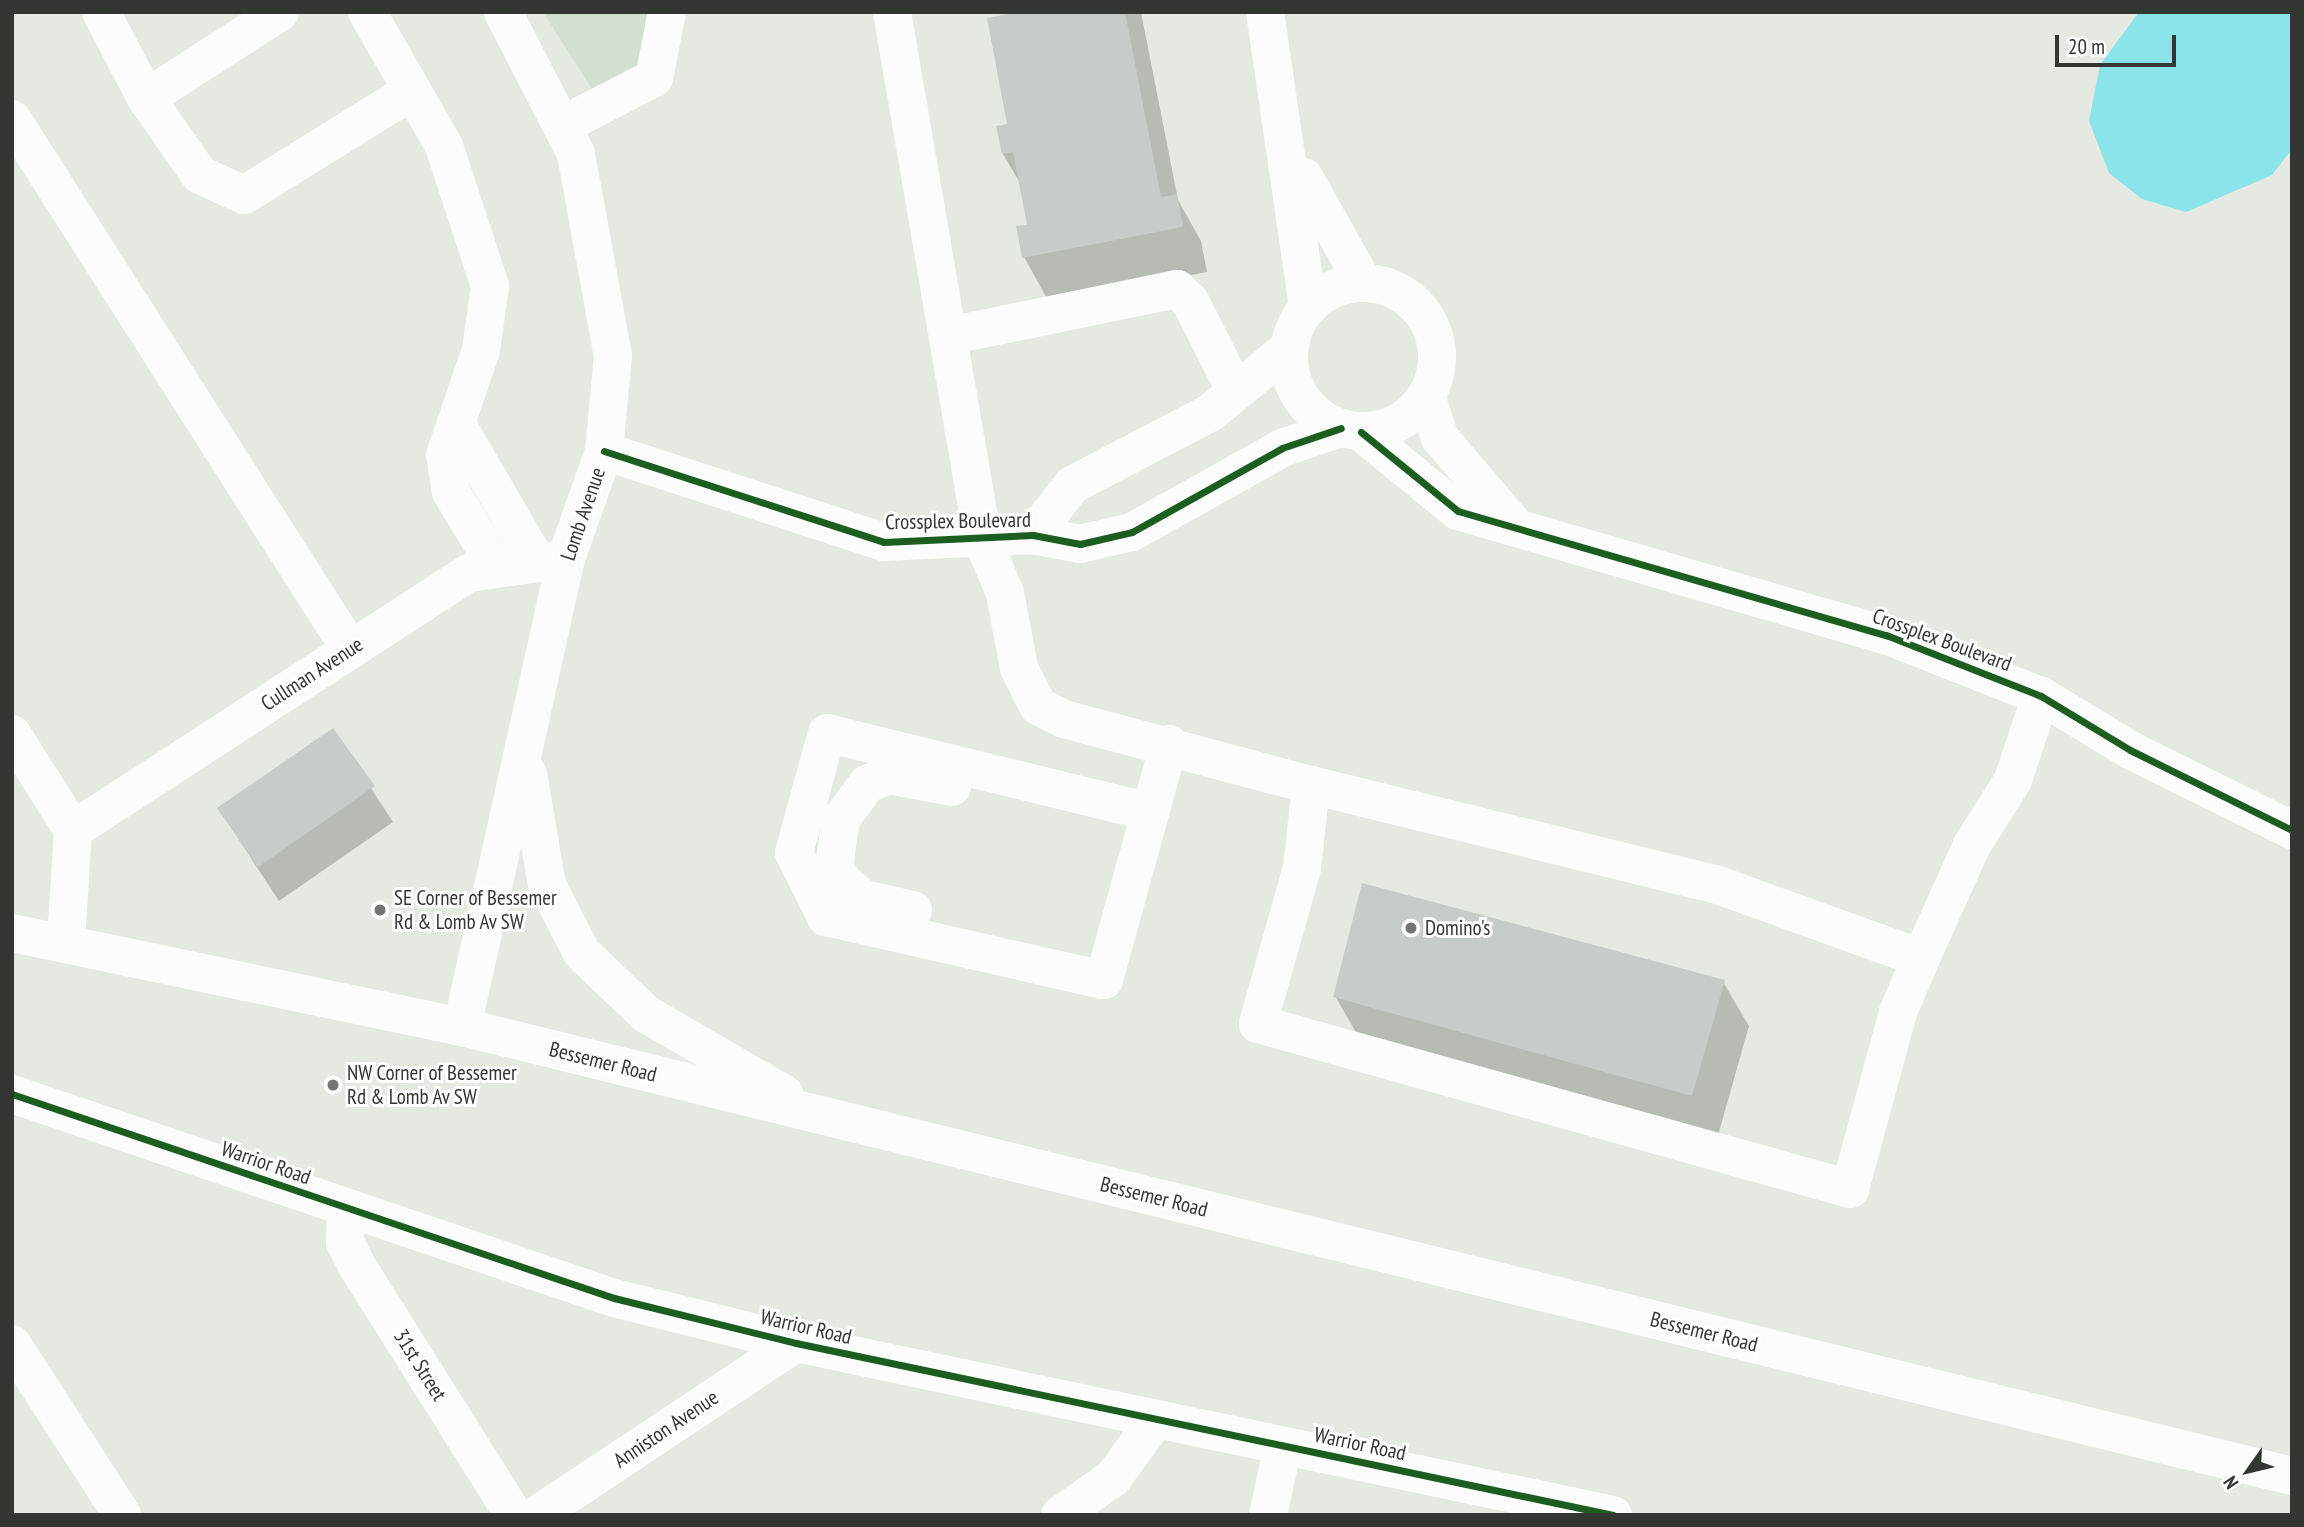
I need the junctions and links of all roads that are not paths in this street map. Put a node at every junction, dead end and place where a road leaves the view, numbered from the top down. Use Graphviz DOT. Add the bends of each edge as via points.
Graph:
graph roads {
  1 [pos="101,12"];
  2 [pos="280,12"];
  3 [pos="367,12"];
  4 [pos="503,12"];
  5 [pos="667,12"];
  6 [pos="892,12"];
  7 [pos="1265,12"];
  8 [pos="410,92"];
  9 [pos="146,98"];
  10 [pos="12,119"];
  11 [pos="563,125"];
  12 [pos="1281,127"];
  13 [pos="1363,282"];
  14 [pos="1308,306"];
  15 [pos="948,336"];
  16 [pos="1288,349"];
  17 [pos="1236,392"];
  18 [pos="1426,396"];
  19 [pos="456,422"];
  20 [pos="1351,430"];
  21 [pos="604,451"];
  22 [pos="1516,527"];
  23 [pos="1033,535"];
  24 [pos="983,541"];
  25 [pos="552,560"];
  26 [pos="497,568"];
  27 [pos="350,649"];
  28 [pos="2041,696"];
  29 [pos="12,734"];
  30 [pos="525,742"];
  31 [pos="1169,744"];
  32 [pos="1016,777"];
  33 [pos="1311,785"];
  34 [pos="1146,811"];
  35 [pos="73,830"];
  36 [pos="2292,830"];
  37 [pos="12,933"];
  38 [pos="66,941"];
  39 [pos="1921,958"];
  40 [pos="1030,963"];
  41 [pos="462,1027"];
  42 [pos="12,1094"];
  43 [pos="822,1116"];
  44 [pos="346,1209"];
  45 [pos="796,1343"];
  46 [pos="12,1344"];
  47 [pos="1156,1419"];
  48 [pos="1283,1446"];
  49 [pos="2292,1476"];
  50 [pos="122,1515"];
  51 [pos="514,1515"];
  52 [pos="537,1515"];
  53 [pos="1059,1515"];
  54 [pos="1269,1515"];
  55 [pos="1614,1515"];
  1 -- 9 [label="street"];
  2 -- 9 [label="street"];
  3 -- 8 [label="street"];
  4 -- 11 [label="street, Lomb Avenue"];
  5 -- 11 [label="street" via="654,78"];
  6 -- 15 [label="street"];
  7 -- 12 [label="street"];
  8 -- 9 [label="street" via="244,195 200,175"];
  8 -- 19 [label="street" via="444,146 490,286 481,350"];
  10 -- 27 [label="street"];
  11 -- 21 [label="street, Lomb Avenue" via="576,153 613,356"];
  12 -- 13 [label="street" via="1320,213"];
  12 -- 14 [label="street"];
  13 -- 14 [label="street" via="1324,293"];
  13 -- 18 [label="street" via="1408,298 1432,327 1438,358"];
  14 -- 16 [label="street, Crossplex Boulevard"];
  15 -- 17 [label="street" via="1177,289 1190,301"];
  15 -- 24 [label="street"];
  16 -- 17 [label="street, Crossplex Boulevard"];
  16 -- 20 [label="street" via="1300,398"];
  17 -- 23 [label="street, Crossplex Boulevard" via="1130,460 1072,485"];
  18 -- 20 [label="street, Crossplex Boulevard" via="1398,421"];
  18 -- 22 [label="street" via="1440,438"];
  19 -- 25 [label="street"];
  19 -- 26 [label="street" via="445,455 451,492"];
  20 -- 22 [label="street, Crossplex Boulevard" via="1458,511"];
  20 -- 23 [label="street, Crossplex Boulevard" via="1282,448 1132,532 1080,544"];
  21 -- 24 [label="street, Crossplex Boulevard" via="884,542"];
  21 -- 25 [label="street, Lomb Avenue"];
  22 -- 28 [label="street, Crossplex Boulevard" via="1886,635"];
  23 -- 24 [label="street, Crossplex Boulevard"];
  24 -- 31 [label="street" via="1005,593 1019,668 1038,706 1064,719"];
  25 -- 26 [label="street, Cullman Avenue"];
  25 -- 30 [label="street, Lomb Avenue"];
  26 -- 27 [label="street, Cullman Avenue" via="469,573"];
  27 -- 35 [label="street, Cullman Avenue"];
  28 -- 36 [label="street, Crossplex Boulevard" via="2130,750"];
  28 -- 39 [label="street" via="2013,780 1972,845"];
  29 -- 35 [label="street"];
  30 -- 41 [label="street, Lomb Avenue"];
  30 -- 43 [label="street" via="547,885 582,953 646,1014"];
  31 -- 33 [label="street"];
  31 -- 34 [label="street"];
  32 -- 34 [label="street"];
  32 -- 40 [label="street" via="981,794 890,775 867,784 841,819 834,867 864,899 996,930"];
  32 -- 40 [label="street" via="827,733 794,853 825,918"];
  33 -- 39 [label="street" via="1715,884"];
  33 -- 39 [label="street" via="1302,868 1258,1024 1850,1189 1899,1012"];
  34 -- 40 [label="street" via="1104,980"];
  35 -- 38 [label="street"];
  37 -- 38 [label="street, Bessemer Road"];
  38 -- 41 [label="street, Bessemer Road"];
  41 -- 43 [label="street, Bessemer Road"];
  42 -- 44 [label="street, Warrior Road"];
  43 -- 49 [label="street, Bessemer Road"];
  44 -- 45 [label="street, Warrior Road" via="614,1298"];
  44 -- 51 [label="street, 31st Street" via="345,1242 357,1266"];
  45 -- 47 [label="street, Warrior Road"];
  45 -- 52 [label="street, Anniston Avenue"];
  46 -- 50 [label="street"];
  47 -- 48 [label="street, Warrior Road"];
  47 -- 53 [label="street" via="1113,1478"];
  48 -- 54 [label="street"];
  48 -- 55 [label="street, Warrior Road"];
}
